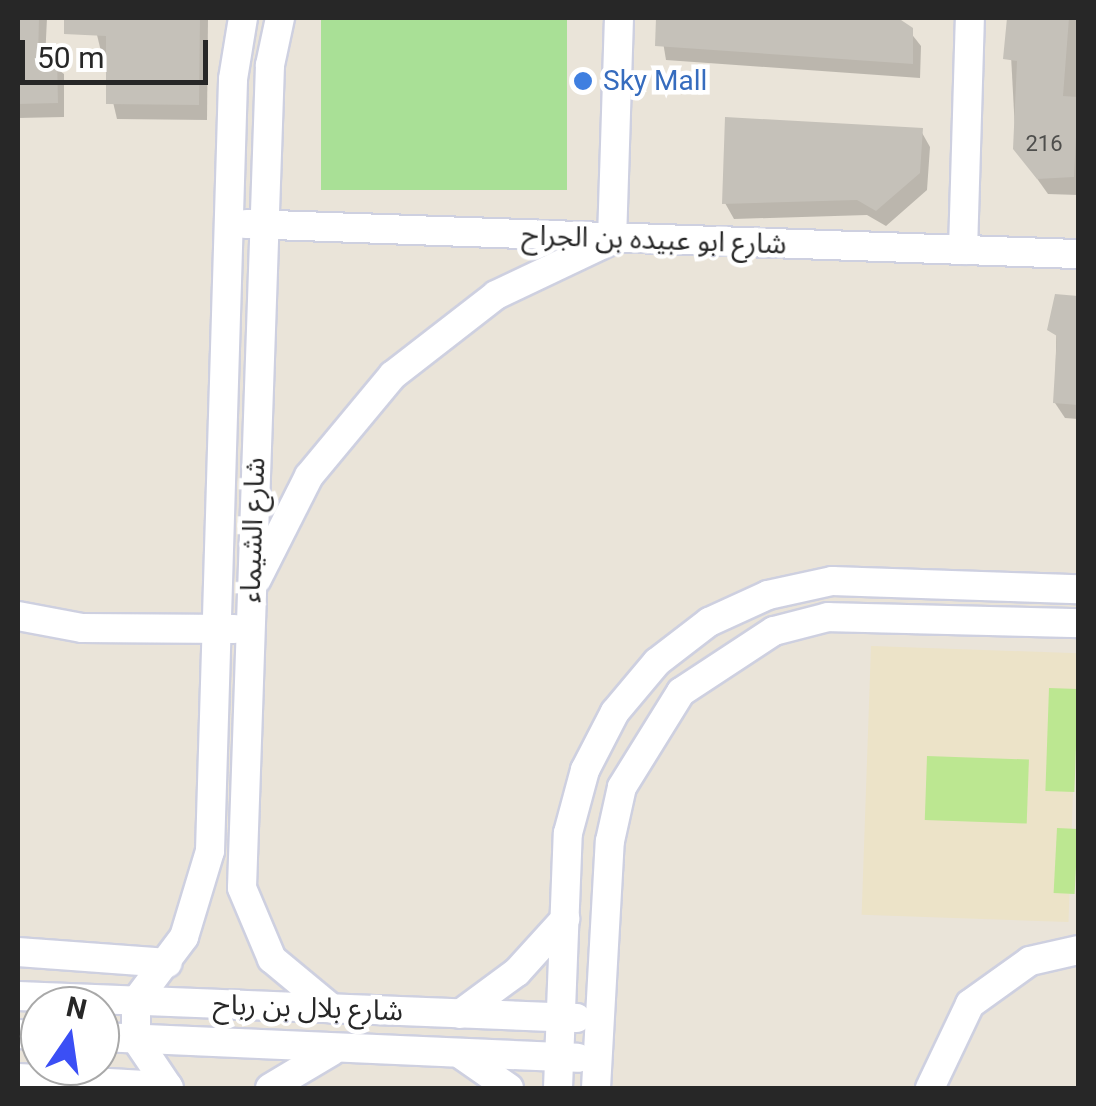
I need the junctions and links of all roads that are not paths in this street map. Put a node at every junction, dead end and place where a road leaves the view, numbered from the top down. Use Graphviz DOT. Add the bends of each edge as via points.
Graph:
graph roads {
  1 [pos="242,18"];
  2 [pos="280,18"];
  3 [pos="619,18"];
  4 [pos="970,18"];
  5 [pos="229,224"];
  6 [pos="264,225"];
  7 [pos="612,240"];
  8 [pos="963,250"];
  9 [pos="1078,254"];
  10 [pos="1078,588"];
  11 [pos="250,593"];
  12 [pos="18,616"];
  13 [pos="1078,624"];
  14 [pos="249,629"];
  15 [pos="217,630"];
  16 [pos="565,919"];
  17 [pos="1078,950"];
  18 [pos="18,952"];
  19 [pos="168,963"];
  20 [pos="18,996"];
  21 [pos="136,1000"];
  22 [pos="331,1008"];
  23 [pos="460,1014"];
  24 [pos="562,1018"];
  25 [pos="599,1019"];
  26 [pos="120,1039"];
  27 [pos="136,1039"];
  28 [pos="340,1048"];
  29 [pos="457,1053"];
  30 [pos="560,1058"];
  31 [pos="597,1059"];
  32 [pos="18,1078"];
  33 [pos="168,1088"];
  34 [pos="270,1088"];
  35 [pos="509,1088"];
  36 [pos="558,1088"];
  37 [pos="596,1088"];
  38 [pos="930,1088"];
  1 -- 5 [label="street, شارع الشيماء"];
  2 -- 6 [label="street, شارع الشيماء"];
  3 -- 7 [label="street"];
  4 -- 8 [label="street"];
  5 -- 6 [label="street, شارع ابو عبيده بن الجراح"];
  5 -- 15 [label="street, شارع الشيماء"];
  6 -- 7 [label="street, شارع ابو عبيده بن الجراح"];
  6 -- 11 [label="street, شارع الشيماء"];
  7 -- 8 [label="street, شارع ابو عبيده بن الجراح"];
  7 -- 11 [label="street" via="496,295 393,375 310,476"];
  8 -- 9 [label="street, شارع ابو عبيده بن الجراح"];
  10 -- 16 [label="street" via="832,581 768,595 709,622 657,662 615,712 585,770 568,833"];
  11 -- 14 [label="street, شارع الشيماء"];
  12 -- 15 [label="street" via="82,628"];
  13 -- 25 [label="street" via="828,617 774,631 710,668 647,736 622,786"];
  14 -- 15 [label="street"];
  14 -- 22 [label="street, شارع الشيماء" via="242,888 272,959"];
  15 -- 19 [label="street, شارع الشيماء" via="210,851 196,910"];
  16 -- 23 [label="street" via="517,972"];
  16 -- 24 [label="street"];
  17 -- 38 [label="street" via="1030,961 970,1004"];
  18 -- 19 [label="street"];
  19 -- 21 [label="street, شارع الشيماء"];
  20 -- 21 [label="street, شارع بلال بن رباح"];
  21 -- 22 [label="street, شارع بلال بن رباح"];
  21 -- 27 [label="street"];
  22 -- 23 [label="street, شارع بلال بن رباح"];
  23 -- 24 [label="street, شارع بلال بن رباح"];
  24 -- 25 [label="street, شارع بلال بن رباح"];
  24 -- 30 [label="street"];
  25 -- 31 [label="street"];
  26 -- 27 [label="street, شارع بلال بن رباح"];
  27 -- 28 [label="street, شارع بلال بن رباح"];
  27 -- 33 [label="street"];
  28 -- 29 [label="street, شارع بلال بن رباح"];
  28 -- 34 [label="street"];
  29 -- 30 [label="street, شارع بلال بن رباح"];
  29 -- 35 [label="street"];
  30 -- 31 [label="street, شارع بلال بن رباح"];
  30 -- 36 [label="street"];
  31 -- 37 [label="street"];
  32 -- 33 [label="street"];
}
